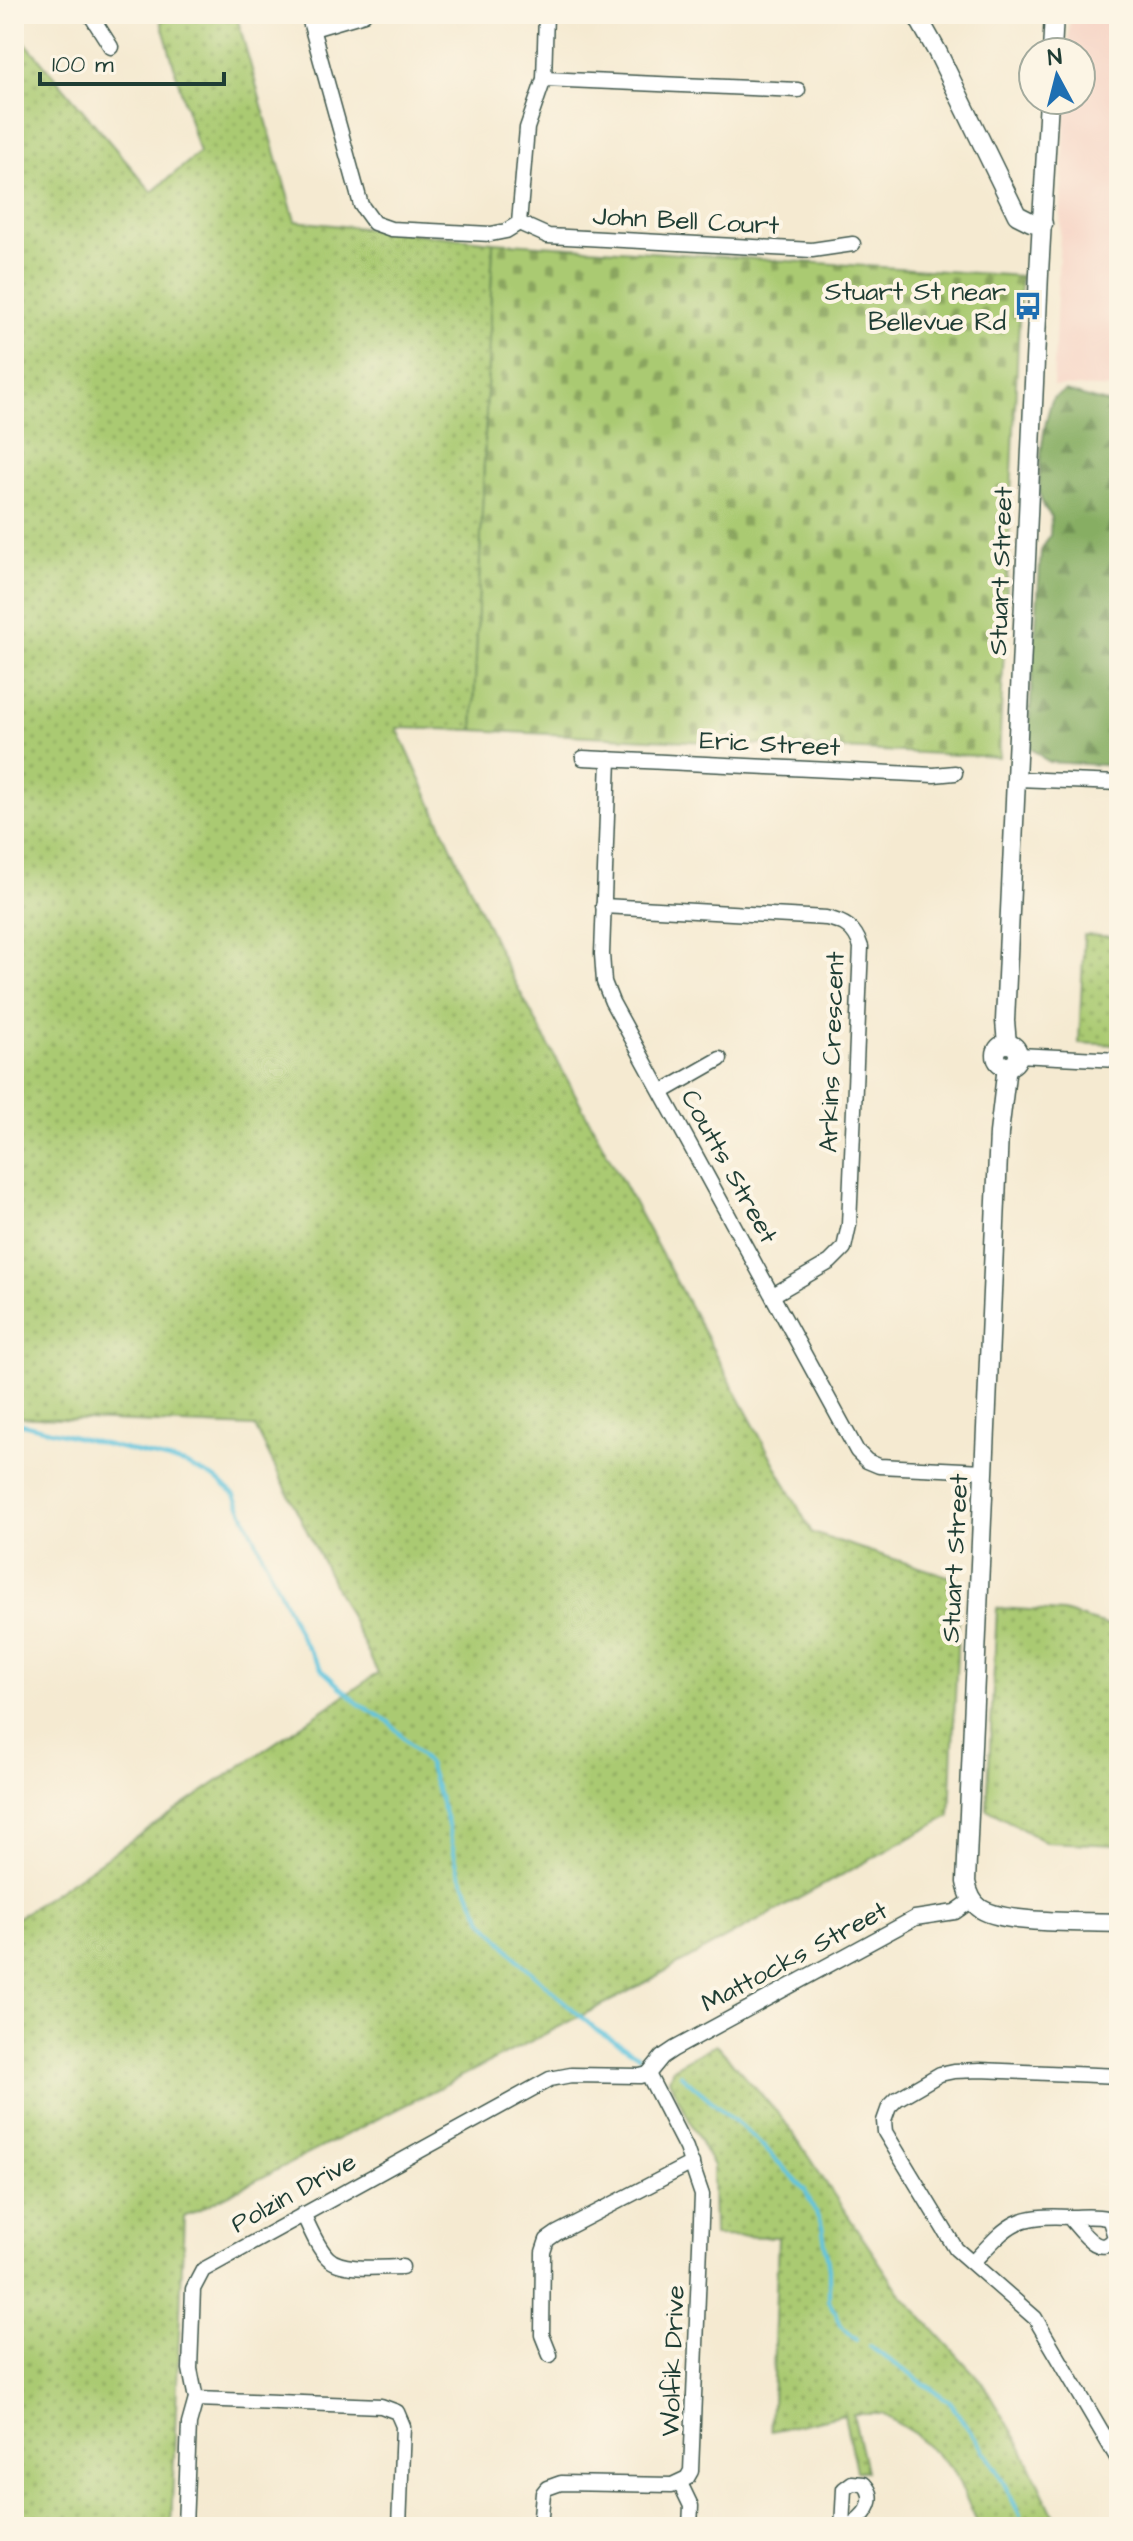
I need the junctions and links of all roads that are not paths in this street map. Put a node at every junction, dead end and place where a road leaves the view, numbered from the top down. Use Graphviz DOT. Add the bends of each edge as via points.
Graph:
graph roads {
  1 [pos="90,14"];
  2 [pos="308,14"];
  3 [pos="364,14"];
  4 [pos="546,14"];
  5 [pos="916,14"];
  6 [pos="1054,14"];
  7 [pos="313,29"];
  8 [pos="1053,36"];
  9 [pos="111,47"];
  10 [pos="544,79"];
  11 [pos="798,90"];
  12 [pos="1048,116"];
  13 [pos="519,223"];
  14 [pos="1043,224"];
  15 [pos="853,244"];
  16 [pos="583,758"];
  17 [pos="609,759"];
  18 [pos="955,773"];
  19 [pos="1017,779"];
  20 [pos="1119,783"];
  21 [pos="603,906"];
  22 [pos="1011,1055"];
  23 [pos="720,1059"];
  24 [pos="1119,1060"];
  25 [pos="662,1092"];
  26 [pos="773,1295"];
  27 [pos="984,1471"];
  28 [pos="972,1900"];
  29 [pos="1119,1923"];
  30 [pos="648,2074"];
  31 [pos="1119,2076"];
  32 [pos="692,2163"];
  33 [pos="303,2214"];
  34 [pos="1069,2217"];
  35 [pos="973,2262"];
  36 [pos="402,2267"];
  37 [pos="550,2355"];
  38 [pos="196,2399"];
  39 [pos="1119,2461"];
  40 [pos="680,2483"];
  41 [pos="185,2527"];
  42 [pos="399,2527"];
  43 [pos="540,2527"];
  44 [pos="690,2527"];
  45 [pos="842,2527"];
  46 [pos="848,2527"];
  1 -- 9 [label="street"];
  2 -- 7 [label="street"];
  3 -- 7 [label="street"];
  4 -- 10 [label="street"];
  5 -- 14 [label="street" via="1012,207 1017,215"];
  6 -- 8 [label="street"];
  7 -- 13 [label="street" via="361,205 374,223 391,229 491,234"];
  10 -- 11 [label="street"];
  10 -- 13 [label="street" via="527,128"];
  12 -- 14 [label="street, Stuart Street"];
  13 -- 15 [label="street, John Bell Court" via="548,236 812,250"];
  14 -- 19 [label="street, Stuart Street"];
  16 -- 17 [label="street, Eric Street"];
  17 -- 18 [label="street, Eric Street"];
  17 -- 21 [label="street, Coutts Street"];
  19 -- 20 [label="street"];
  19 -- 22 [label="street, Stuart Street" via="1005,1021"];
  21 -- 25 [label="street, Coutts Street" via="604,982"];
  21 -- 26 [label="street, Arkins Crescent" via="826,918 857,934 861,947 844,1248"];
  22 -- 24 [label="street"];
  22 -- 27 [label="street, Stuart Street" via="999,1133"];
  23 -- 25 [label="street"];
  25 -- 26 [label="street, Coutts Street"];
  26 -- 27 [label="street, Coutts Street" via="867,1461"];
  27 -- 28 [label="street, Stuart Street" via="966,1882"];
  28 -- 29 [label="street" via="995,1914 1017,1918"];
  28 -- 30 [label="street, Mattocks Street" via="955,1912 915,1918 674,2049"];
  30 -- 32 [label="street, Wolfik Drive"];
  30 -- 33 [label="street, Polzin Drive" via="550,2079"];
  31 -- 35 [label="street" via="954,2071 940,2074 889,2107 885,2132 956,2249"];
  32 -- 37 [label="street" via="547,2240 542,2335"];
  32 -- 40 [label="street, Wolfik Drive" via="702,2195 694,2418 691,2471"];
  33 -- 36 [label="street" via="331,2261 348,2267"];
  33 -- 38 [label="street, Polzin Drive" via="199,2276 193,2289 190,2369"];
  34 -- 35 [label="street" via="1046,2215 1010,2226"];
  35 -- 39 [label="street" via="1035,2318"];
  38 -- 41 [label="street, Polzin Drive" via="189,2424"];
  38 -- 42 [label="street" via="381,2406 397,2412 403,2426"];
  40 -- 43 [label="street" via="553,2485 543,2493"];
  40 -- 44 [label="street" via="691,2506"];
  45 -- 46 [label="street" via="844,2489 864,2484 870,2504"];
}
